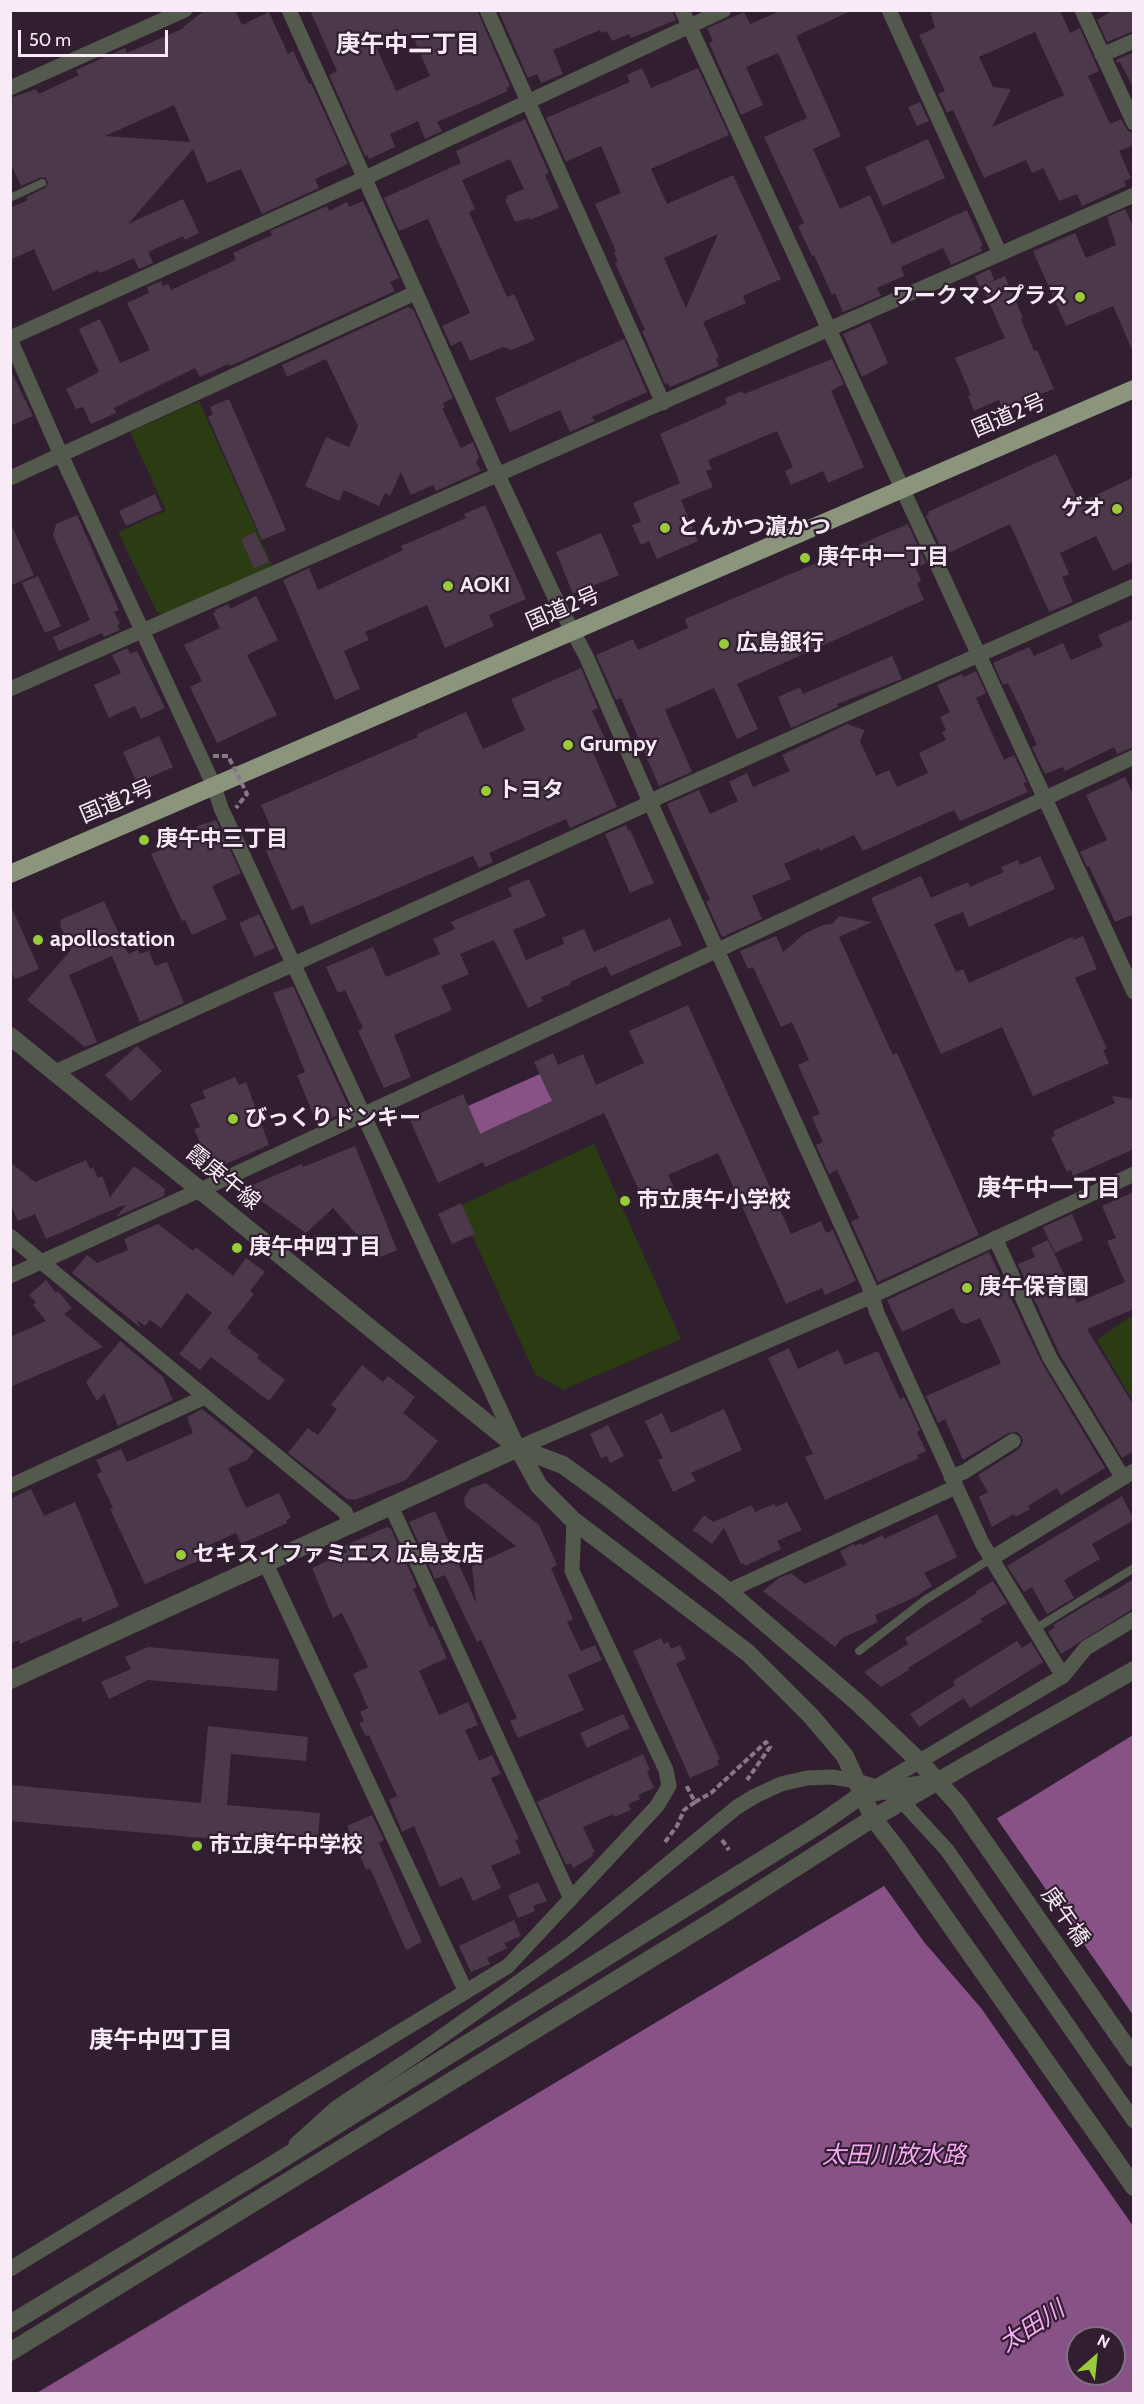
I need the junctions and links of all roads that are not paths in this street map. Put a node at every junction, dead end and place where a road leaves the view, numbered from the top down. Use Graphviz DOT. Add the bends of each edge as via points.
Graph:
graph roads {
  1 [pos="185,10"];
  2 [pos="289,10"];
  3 [pos="487,10"];
  4 [pos="682,10"];
  5 [pos="724,10"];
  6 [pos="890,10"];
  7 [pos="1082,10"];
  8 [pos="689,27"];
  9 [pos="1134,41"];
  10 [pos="1102,55"];
  11 [pos="10,88"];
  12 [pos="528,103"];
  13 [pos="1134,123"];
  14 [pos="365,178"];
  15 [pos="42,183"];
  16 [pos="1134,195"];
  17 [pos="10,198"];
  18 [pos="1000,254"];
  19 [pos="415,293"];
  20 [pos="828,329"];
  21 [pos="10,339"];
  22 [pos="1134,389"];
  23 [pos="663,403"];
  24 [pos="61,455"];
  25 [pos="498,475"];
  26 [pos="10,478"];
  27 [pos="901,488"];
  28 [pos="1134,586"];
  29 [pos="143,631"];
  30 [pos="573,631"];
  31 [pos="979,654"];
  32 [pos="10,688"];
  33 [pos="1134,757"];
  34 [pos="214,786"];
  35 [pos="1045,798"];
  36 [pos="650,802"];
  37 [pos="10,874"];
  38 [pos="717,949"];
  39 [pos="293,963"];
  40 [pos="1134,992"];
  41 [pos="10,1036"];
  42 [pos="55,1072"];
  43 [pos="364,1115"];
  44 [pos="1134,1174"];
  45 [pos="200,1190"];
  46 [pos="10,1236"];
  47 [pos="995,1238"];
  48 [pos="43,1262"];
  49 [pos="10,1276"];
  50 [pos="872,1296"];
  51 [pos="205,1397"];
  52 [pos="1013,1441"];
  53 [pos="518,1448"];
  54 [pos="1128,1474"];
  55 [pos="953,1482"];
  56 [pos="10,1486"];
  57 [pos="391,1506"];
  58 [pos="574,1521"];
  59 [pos="350,1524"];
  60 [pos="992,1558"];
  61 [pos="265,1562"];
  62 [pos="1134,1568"];
  63 [pos="728,1592"];
  64 [pos="1134,1619"];
  65 [pos="1035,1629"];
  66 [pos="859,1651"];
  67 [pos="1134,1670"];
  68 [pos="1063,1676"];
  69 [pos="10,1680"];
  70 [pos="920,1762"];
  71 [pos="938,1781"];
  72 [pos="863,1794"];
  73 [pos="873,1818"];
  74 [pos="571,1899"];
  75 [pos="466,1992"];
  76 [pos="1134,2058"];
  77 [pos="1134,2121"];
  78 [pos="274,2164"];
  79 [pos="1134,2187"];
  80 [pos="10,2269"];
  81 [pos="10,2324"];
  82 [pos="10,2352"];
  1 -- 11 [label="street"];
  2 -- 14 [label="street"];
  3 -- 12 [label="street"];
  4 -- 8 [label="street"];
  5 -- 8 [label="street"];
  6 -- 18 [label="street"];
  7 -- 10 [label="street"];
  8 -- 12 [label="street"];
  8 -- 20 [label="street"];
  9 -- 10 [label="street"];
  10 -- 13 [label="street"];
  12 -- 14 [label="street"];
  12 -- 23 [label="street"];
  14 -- 19 [label="street"];
  14 -- 21 [label="street"];
  15 -- 17 [label="lane"];
  16 -- 18 [label="street"];
  18 -- 20 [label="street"];
  19 -- 24 [label="street"];
  19 -- 25 [label="street"];
  20 -- 23 [label="street"];
  20 -- 27 [label="street"];
  21 -- 24 [label="street"];
  22 -- 27 [label="highway, 国道2号"];
  23 -- 25 [label="street"];
  24 -- 26 [label="street"];
  24 -- 29 [label="street"];
  25 -- 29 [label="street"];
  25 -- 30 [label="street"];
  27 -- 30 [label="highway, 国道2号"];
  27 -- 31 [label="street"];
  28 -- 31 [label="street"];
  29 -- 32 [label="street"];
  29 -- 34 [label="street"];
  30 -- 34 [label="highway, 国道2号"];
  30 -- 36 [label="street"];
  31 -- 35 [label="street"];
  31 -- 36 [label="street"];
  33 -- 35 [label="street"];
  34 -- 37 [label="highway, 国道2号"];
  34 -- 39 [label="street"];
  35 -- 38 [label="street"];
  35 -- 40 [label="street"];
  36 -- 38 [label="street"];
  36 -- 39 [label="street"];
  38 -- 43 [label="street"];
  38 -- 50 [label="street"];
  39 -- 42 [label="street"];
  39 -- 43 [label="street"];
  41 -- 42 [label="street, 霞庚午線"];
  42 -- 45 [label="street, 霞庚午線"];
  43 -- 45 [label="street"];
  43 -- 53 [label="street"];
  44 -- 47 [label="street"];
  45 -- 48 [label="street"];
  45 -- 53 [label="street, 霞庚午線"];
  46 -- 48 [label="street"];
  47 -- 50 [label="street"];
  47 -- 54 [label="street" via="1050,1358"];
  48 -- 49 [label="street"];
  48 -- 51 [label="street"];
  50 -- 53 [label="street"];
  50 -- 55 [label="street"];
  51 -- 56 [label="street"];
  51 -- 59 [label="street" via="345,1512"];
  52 -- 55 [label="street"];
  53 -- 57 [label="street"];
  53 -- 58 [label="street" via="539,1486"];
  53 -- 63 [label="street, 庚午橋" via="562,1465"];
  54 -- 60 [label="street"];
  55 -- 60 [label="street"];
  55 -- 63 [label="street"];
  57 -- 59 [label="street"];
  57 -- 74 [label="street"];
  58 -- 72 [label="street" via="748,1653 846,1756"];
  58 -- 74 [label="street" via="572,1570 666,1770 669,1786 657,1806"];
  59 -- 61 [label="street"];
  60 -- 65 [label="street"];
  60 -- 66 [label="lane" via="925,1600"];
  61 -- 69 [label="street"];
  61 -- 75 [label="street"];
  62 -- 65 [label="lane"];
  63 -- 70 [label="street, 庚午橋" via="858,1703"];
  64 -- 68 [label="street" via="1086,1648"];
  65 -- 68 [label="street"];
  67 -- 71 [label="street"];
  68 -- 70 [label="street"];
  70 -- 71 [label="street, 庚午橋"];
  70 -- 72 [label="street"];
  71 -- 72 [label="street"];
  71 -- 73 [label="street"];
  71 -- 76 [label="street, 庚午橋" via="958,1804"];
  72 -- 73 [label="street"];
  72 -- 78 [label="street"];
  73 -- 79 [label="street"];
  73 -- 82 [label="street" via="714,1920"];
  74 -- 75 [label="street" via="508,1966"];
  75 -- 80 [label="street"];
  77 -- 78 [label="street, bridge" via="947,1850 898,1797 857,1781 807,1778 781,1784 737,1807 570,1945 336,2108"];
  78 -- 81 [label="street"];
}
